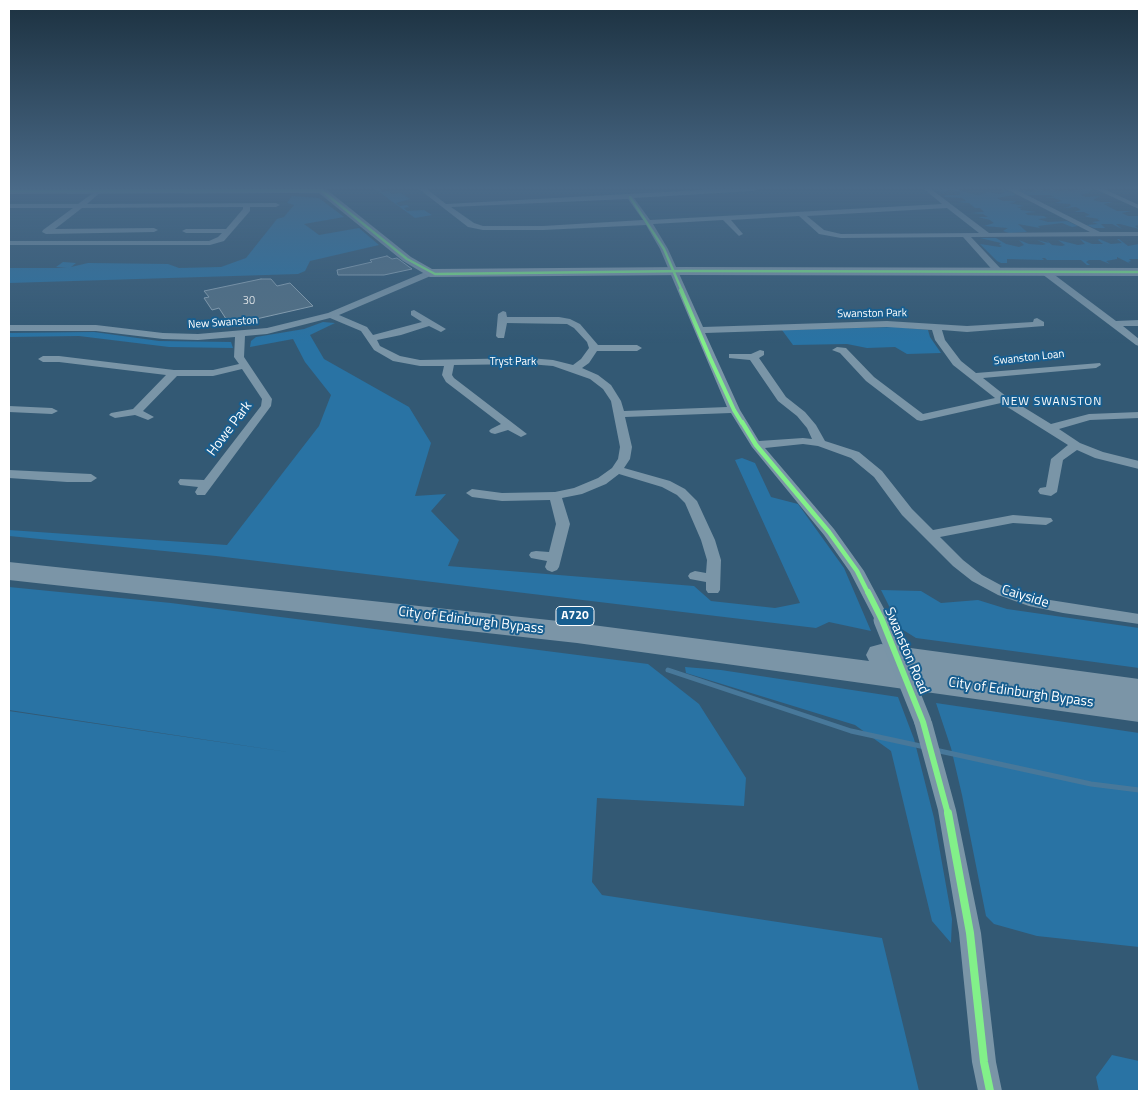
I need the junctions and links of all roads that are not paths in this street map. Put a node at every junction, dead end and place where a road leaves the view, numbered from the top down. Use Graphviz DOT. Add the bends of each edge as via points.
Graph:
graph roads {
  1 [pos="32,240"];
  2 [pos="217,240"];
  3 [pos="384,240"];
  4 [pos="659,240"];
  5 [pos="970,240"];
  6 [pos="30,242"];
  7 [pos="9,243"];
  8 [pos="16,250"];
  9 [pos="673,271"];
  10 [pos="999,272"];
  11 [pos="1045,272"];
  12 [pos="1139,272"];
  13 [pos="430,273"];
  14 [pos="414,312"];
  15 [pos="331,315"];
  16 [pos="1037,321"];
  17 [pos="430,322"];
  18 [pos="1139,323"];
  19 [pos="1114,324"];
  20 [pos="936,327"];
  21 [pos="9,328"];
  22 [pos="441,328"];
  23 [pos="698,330"];
  24 [pos="240,334"];
  25 [pos="501,336"];
  26 [pos="370,338"];
  27 [pos="1139,343"];
  28 [pos="594,348"];
  29 [pos="637,348"];
  30 [pos="837,350"];
  31 [pos="67,351"];
  32 [pos="733,356"];
  33 [pos="43,359"];
  34 [pos="59,359"];
  35 [pos="450,363"];
  36 [pos="244,366"];
  37 [pos="1092,366"];
  38 [pos="574,369"];
  39 [pos="174,374"];
  40 [pos="973,376"];
  41 [pos="1003,399"];
  42 [pos="49,407"];
  43 [pos="9,409"];
  44 [pos="734,410"];
  45 [pos="136,412"];
  46 [pos="619,414"];
  47 [pos="115,415"];
  48 [pos="1139,415"];
  49 [pos="148,416"];
  50 [pos="920,418"];
  51 [pos="510,425"];
  52 [pos="933,427"];
  53 [pos="1048,429"];
  54 [pos="495,431"];
  55 [pos="521,434"];
  56 [pos="820,443"];
  57 [pos="756,445"];
  58 [pos="1076,445"];
  59 [pos="1139,465"];
  60 [pos="617,470"];
  61 [pos="9,474"];
  62 [pos="91,478"];
  63 [pos="184,482"];
  64 [pos="1044,491"];
  65 [pos="472,493"];
  66 [pos="556,496"];
  67 [pos="1046,521"];
  68 [pos="929,535"];
  69 [pos="9,555"];
  70 [pos="536,555"];
  71 [pos="9,571"];
  72 [pos="695,576"];
  73 [pos="1139,619"];
  74 [pos="1139,691"];
  75 [pos="1139,710"];
  76 [pos="990,1091"];
  1 -- 6 [label="street"];
  2 -- 6 [label="street" via="202,245"];
  3 -- 13 [label="main road"];
  4 -- 9 [label="street, Swanston Road"];
  5 -- 10 [label="street"];
  6 -- 7 [label="street"];
  6 -- 8 [label="street"];
  9 -- 10 [label="main road"];
  9 -- 13 [label="main road"];
  9 -- 23 [label="street, Swanston Road"];
  10 -- 11 [label="main road"];
  11 -- 12 [label="main road"];
  11 -- 19 [label="street"];
  13 -- 15 [label="street, New Swanston"];
  14 -- 17 [label="street"];
  15 -- 24 [label="street, New Swanston" via="296,325"];
  15 -- 26 [label="street, Tryst Park" via="364,329"];
  16 -- 20 [label="street, Swanston Park" via="1041,324 954,329"];
  17 -- 22 [label="street"];
  17 -- 26 [label="street"];
  18 -- 19 [label="street"];
  19 -- 27 [label="street"];
  20 -- 23 [label="street, Swanston Park" via="887,324"];
  20 -- 40 [label="street" via="946,350"];
  21 -- 24 [label="street, New Swanston" via="96,328 198,337"];
  23 -- 44 [label="street, Swanston Road"];
  24 -- 36 [label="street, Howe Park" via="239,357"];
  25 -- 28 [label="street, Tryst Park" via="503,317 559,320 570,322 584,333"];
  26 -- 35 [label="street, Tryst Park" via="377,348 397,359"];
  28 -- 29 [label="street"];
  28 -- 38 [label="street"];
  30 -- 50 [label="street" via="843,350 870,379"];
  31 -- 34 [label="street"];
  32 -- 56 [label="street" via="757,355 782,399 801,414"];
  33 -- 34 [label="street"];
  34 -- 39 [label="street"];
  35 -- 38 [label="street, Tryst Park" via="529,361"];
  35 -- 51 [label="street" via="447,375 450,380"];
  36 -- 39 [label="street" via="213,373"];
  36 -- 63 [label="street, Howe Park" via="267,399 266,406 204,488"];
  37 -- 40 [label="street, Swanston Loan"];
  38 -- 46 [label="street, Tryst Park" via="608,387"];
  39 -- 45 [label="street"];
  40 -- 41 [label="street"];
  41 -- 50 [label="street"];
  41 -- 53 [label="street"];
  42 -- 43 [label="street"];
  44 -- 46 [label="street"];
  44 -- 57 [label="street, Swanston Road"];
  45 -- 47 [label="street"];
  45 -- 49 [label="street"];
  46 -- 60 [label="street, Tryst Park" via="626,447 624,459"];
  48 -- 53 [label="street" via="1089,417"];
  50 -- 52 [label="street"];
  51 -- 54 [label="street"];
  51 -- 55 [label="street"];
  53 -- 58 [label="street"];
  56 -- 57 [label="street, Caiyside" via="803,441"];
  56 -- 68 [label="street, Caiyside" via="856,455 869,464"];
  57 -- 76 [label="street, Swanston Road, bridge" via="829,532 857,571 882,620 923,722 947,810 970,933"];
  58 -- 59 [label="street" via="1099,455"];
  58 -- 64 [label="street" via="1057,459 1051,492"];
  60 -- 66 [label="street" via="602,481"];
  60 -- 72 [label="street" via="666,484 691,501 714,560 713,584"];
  61 -- 62 [label="street" via="64,483"];
  65 -- 66 [label="street" via="501,501"];
  66 -- 70 [label="street" via="563,524 554,562"];
  67 -- 68 [label="street" via="995,521"];
  68 -- 73 [label="street, Caiyside" via="977,578 1003,592 1063,608"];
  69 -- 74 [label="highway, City of Edinburgh Bypass / A720" via="586,617"];
  71 -- 75 [label="highway, City of Edinburgh Bypass / A720" via="577,633"];
}
